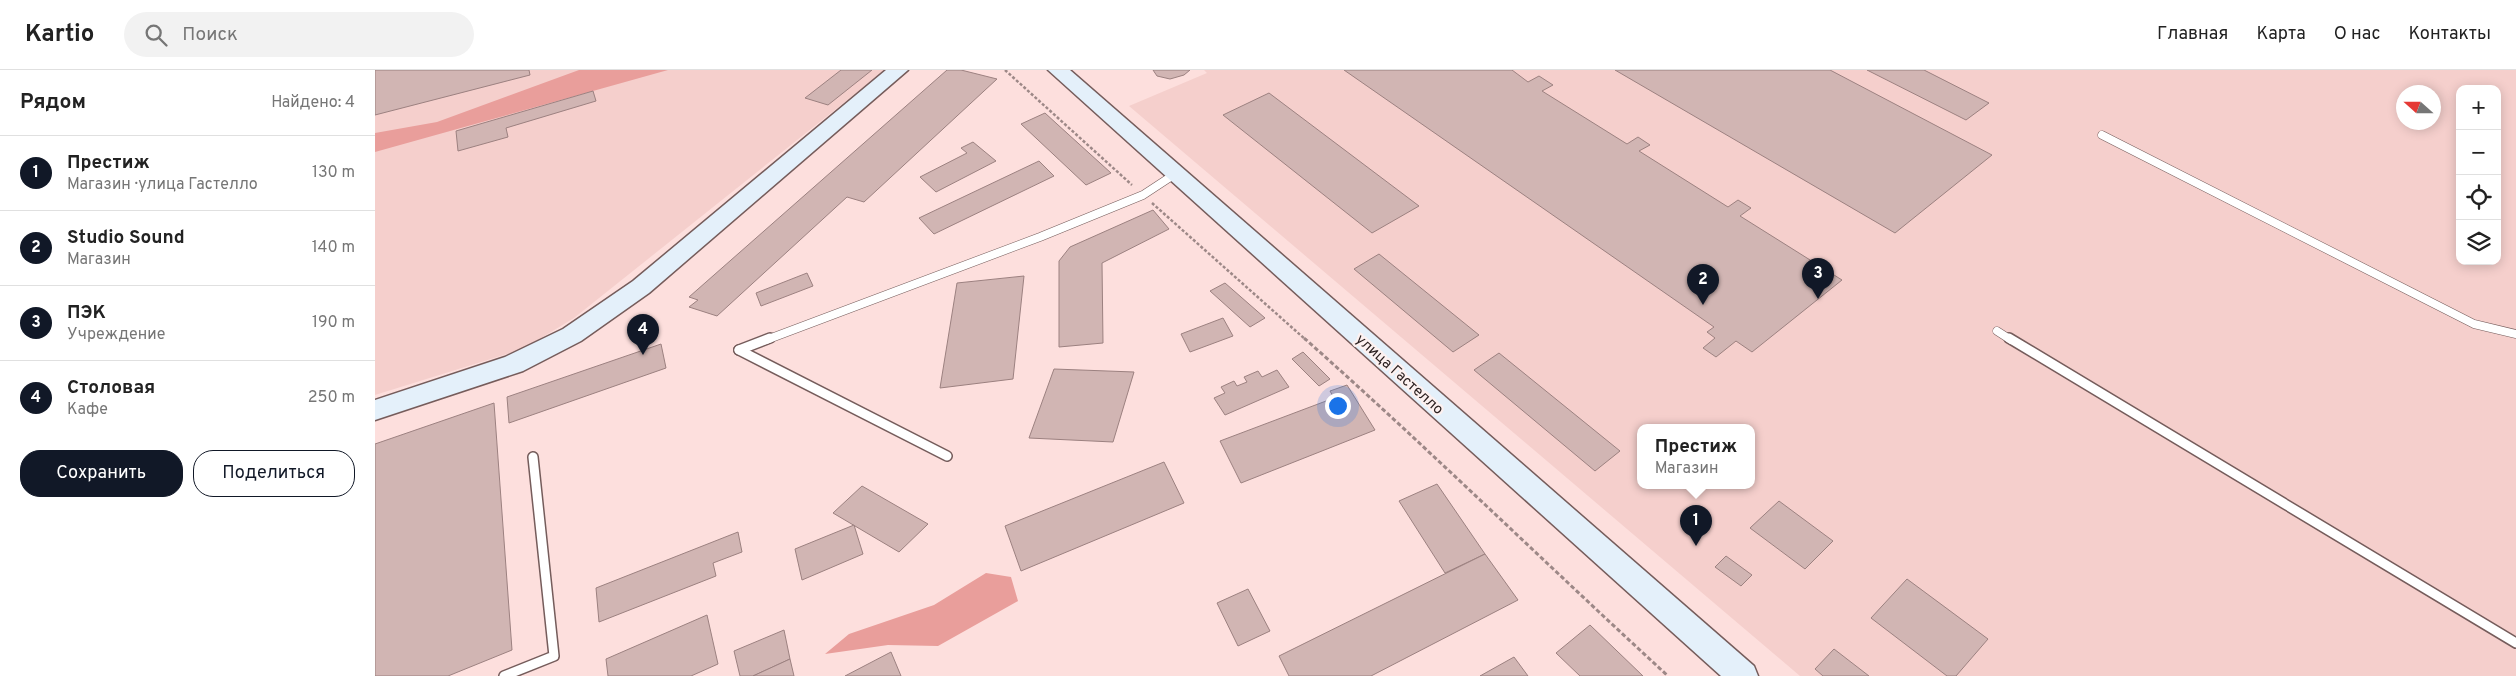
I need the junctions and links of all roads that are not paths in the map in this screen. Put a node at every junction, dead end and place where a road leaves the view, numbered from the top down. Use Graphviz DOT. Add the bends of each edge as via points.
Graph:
graph roads {
  1 [pos="898,70"];
  2 [pos="1058,70"];
  3 [pos="2102,135"];
  4 [pos="1175,174"];
  5 [pos="1997,331"];
  6 [pos="2516,334"];
  7 [pos="375,410"];
  8 [pos="947,456"];
  9 [pos="533,457"];
  10 [pos="2516,642"];
  11 [pos="504,676"];
  12 [pos="1743,676"];
  1 -- 7 [label="main road" via="641,286 572,335 514,364"];
  2 -- 4 [label="main road, улица Гастелло"];
  3 -- 6 [label="lane" via="2474,324"];
  4 -- 8 [label="lane" via="1143,195 1040,237 739,350"];
  4 -- 12 [label="main road, улица Гастелло"];
  5 -- 10 [label="lane"];
  9 -- 11 [label="lane" via="554,656"];
}
